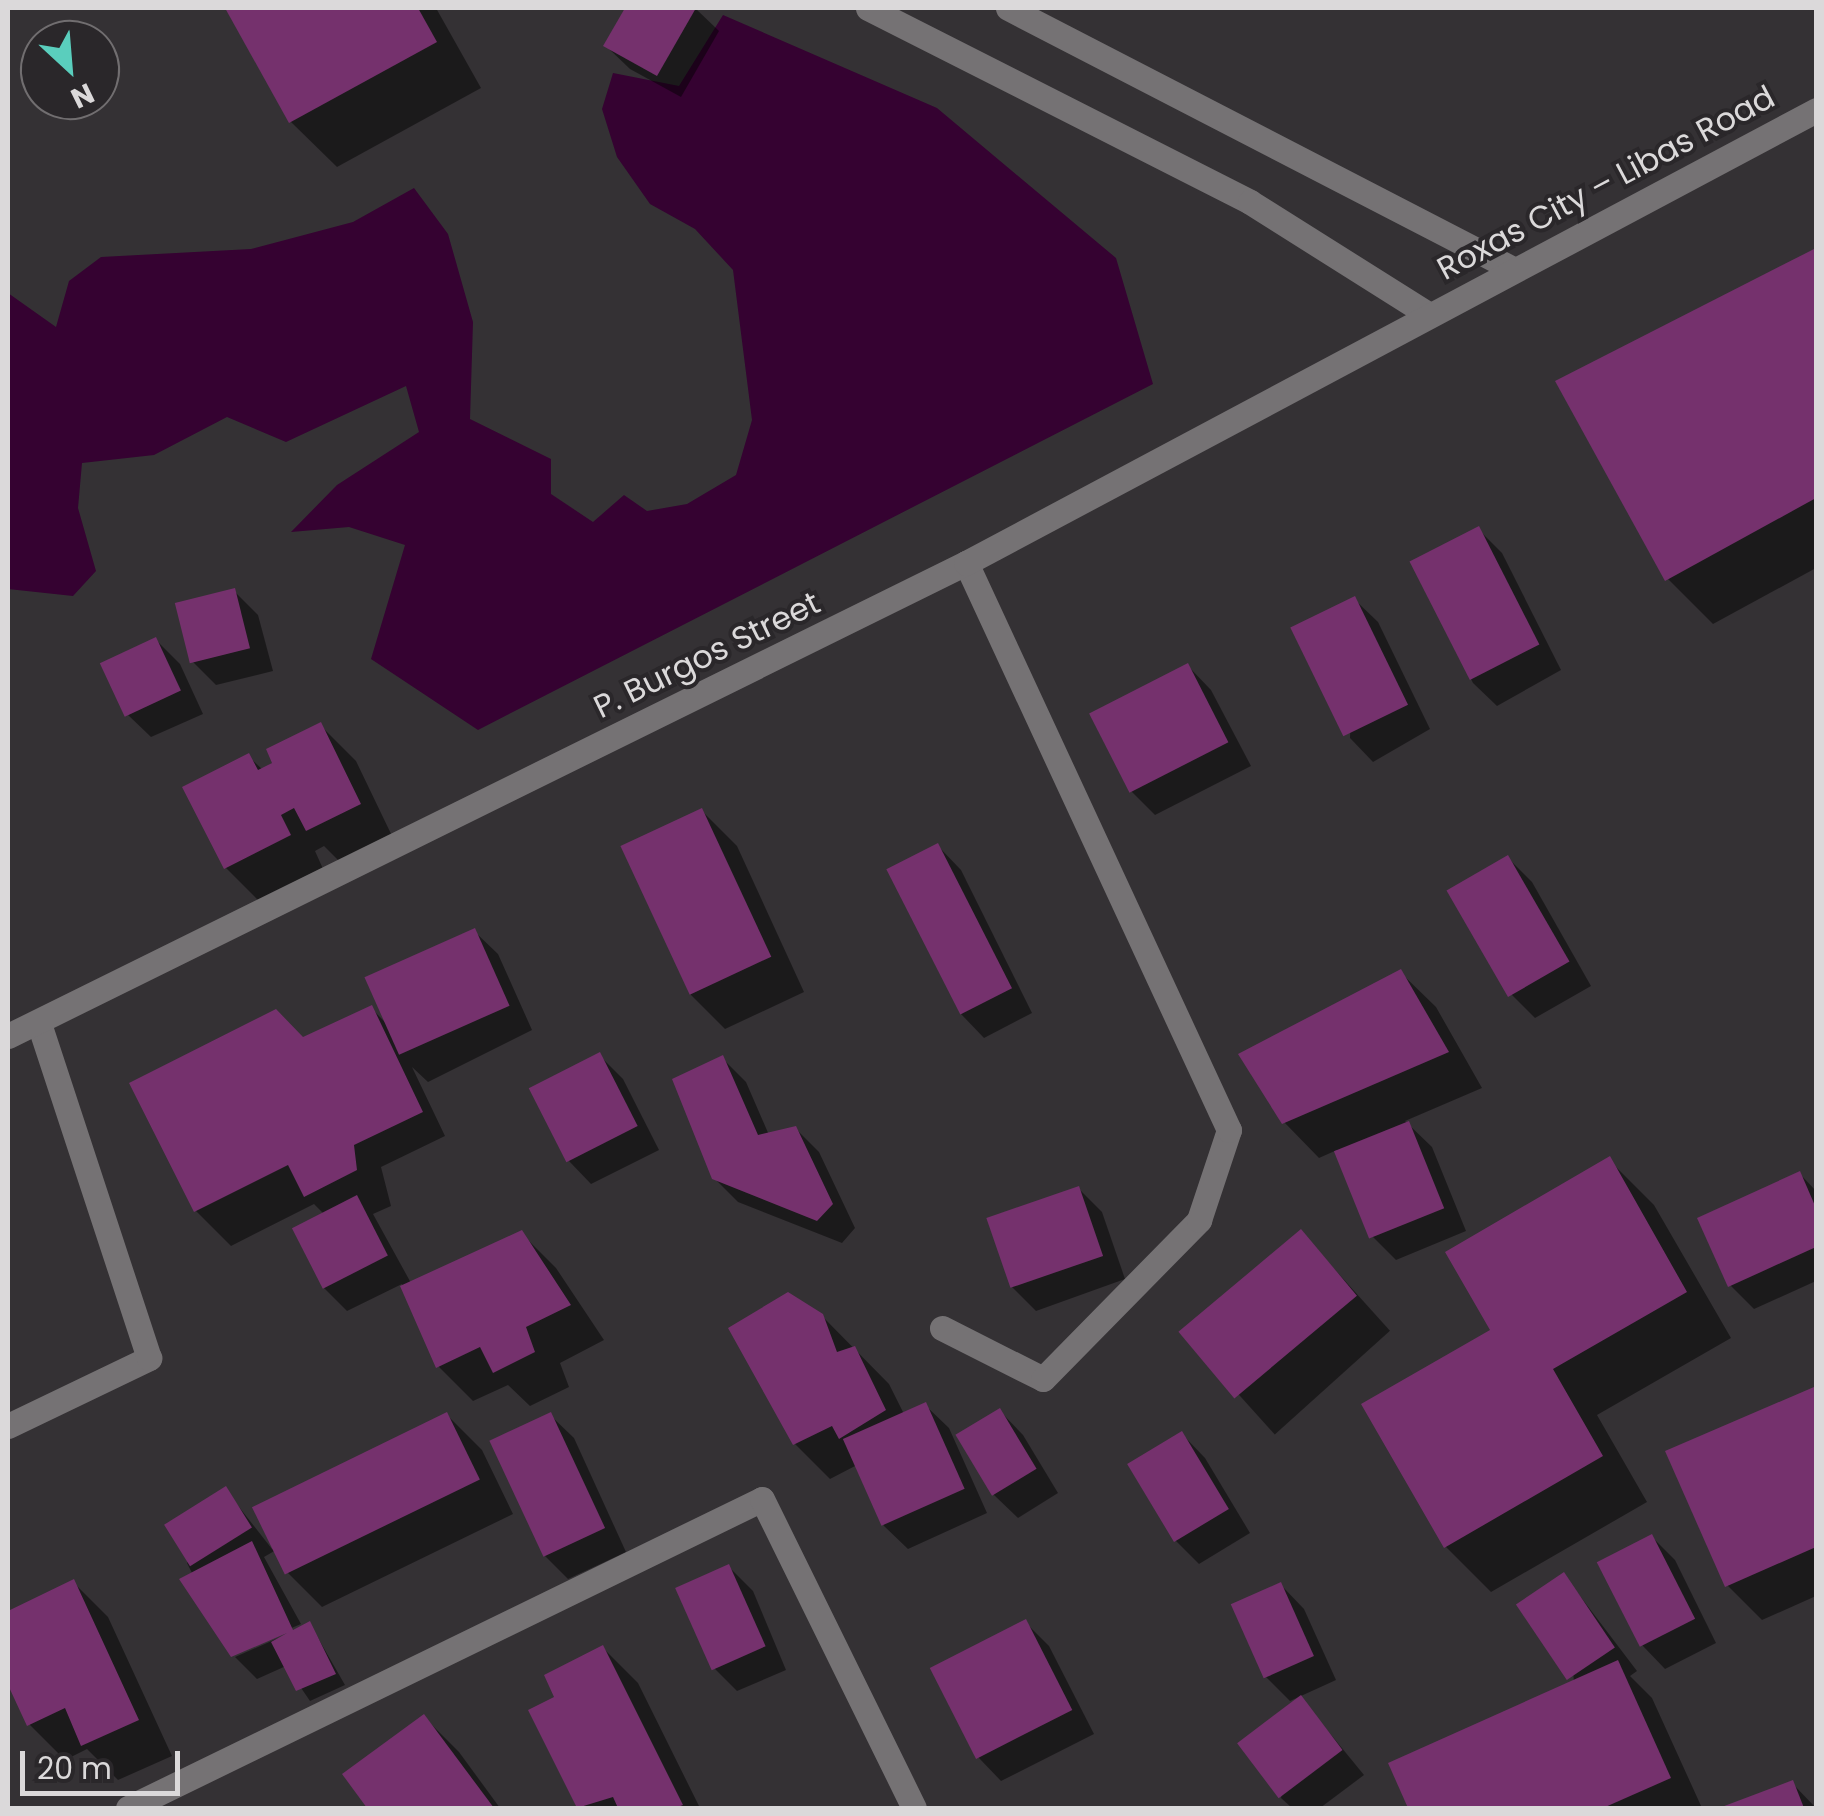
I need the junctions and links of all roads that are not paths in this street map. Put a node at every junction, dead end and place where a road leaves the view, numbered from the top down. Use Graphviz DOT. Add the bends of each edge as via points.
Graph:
graph roads {
  1 [pos="868,8"];
  2 [pos="1008,8"];
  3 [pos="1816,110"];
  4 [pos="1513,269"];
  5 [pos="1426,313"];
  6 [pos="966,564"];
  7 [pos="39,1022"];
  8 [pos="8,1036"];
  9 [pos="942,1328"];
  10 [pos="8,1426"];
  11 [pos="128,1808"];
  12 [pos="914,1808"];
  1 -- 5 [label="street" via="1250,202"];
  2 -- 4 [label="street"];
  3 -- 4 [label="street, Roxas City – Libas Road"];
  4 -- 5 [label="street, Roxas City – Libas Road"];
  5 -- 6 [label="street, P. Burgos Street"];
  6 -- 7 [label="street, P. Burgos Street"];
  6 -- 9 [label="street" via="1230,1130 1199,1220 1044,1379"];
  7 -- 8 [label="street, P. Burgos Street"];
  7 -- 10 [label="street" via="149,1358"];
  11 -- 12 [label="street" via="762,1498"];
}
